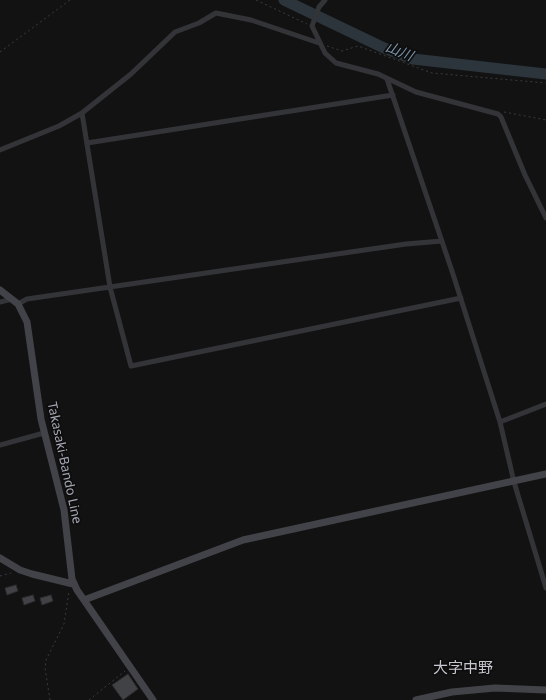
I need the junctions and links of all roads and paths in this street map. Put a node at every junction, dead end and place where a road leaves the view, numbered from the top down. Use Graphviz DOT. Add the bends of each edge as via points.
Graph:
graph roads {
  1 [pos="70,0"];
  2 [pos="256,0"];
  3 [pos="325,0"];
  4 [pos="312,26"];
  5 [pos="319,43"];
  6 [pos="0,52"];
  7 [pos="387,79"];
  8 [pos="546,83"];
  9 [pos="393,95"];
  10 [pos="82,112"];
  11 [pos="498,114"];
  12 [pos="546,120"];
  13 [pos="87,143"];
  14 [pos="0,150"];
  15 [pos="546,218"];
  16 [pos="442,241"];
  17 [pos="110,287"];
  18 [pos="0,290"];
  19 [pos="461,298"];
  20 [pos="0,302"];
  21 [pos="15,302"];
  22 [pos="546,404"];
  23 [pos="500,422"];
  24 [pos="44,433"];
  25 [pos="0,445"];
  26 [pos="546,474"];
  27 [pos="514,482"];
  28 [pos="0,558"];
  29 [pos="20,570"];
  30 [pos="0,576"];
  31 [pos="73,584"];
  32 [pos="546,588"];
  33 [pos="84,600"];
  34 [pos="130,667"];
  35 [pos="546,690"];
  36 [pos="50,700"];
  37 [pos="89,700"];
  38 [pos="153,700"];
  39 [pos="416,700"];
  1 -- 6 [label="path"];
  2 -- 4 [label="path"];
  3 -- 4 [label="street" via="319,6"];
  4 -- 5 [label="street"];
  5 -- 7 [label="street" via="336,63 378,74"];
  5 -- 8 [label="path" via="342,51 358,46 432,73"];
  5 -- 10 [label="street" via="251,20 216,13 175,32 131,74"];
  7 -- 9 [label="street"];
  7 -- 11 [label="street" via="416,92"];
  9 -- 13 [label="street"];
  9 -- 16 [label="street"];
  10 -- 13 [label="street"];
  10 -- 14 [label="street" via="59,126"];
  11 -- 12 [label="path" via="514,113"];
  11 -- 15 [label="street" via="503,119 525,175"];
  13 -- 17 [label="street"];
  16 -- 17 [label="street"];
  16 -- 19 [label="street"];
  17 -- 19 [label="street" via="131,366"];
  17 -- 21 [label="street"];
  18 -- 21 [label="main road, Takasaki-Bando Line"];
  19 -- 23 [label="street"];
  20 -- 21 [label="street"];
  21 -- 24 [label="main road, Takasaki-Bando Line" via="25,316 29,329"];
  22 -- 23 [label="street"];
  23 -- 27 [label="street"];
  24 -- 25 [label="street"];
  24 -- 31 [label="main road, Takasaki-Bando Line" via="64,510"];
  26 -- 27 [label="main road"];
  27 -- 32 [label="street"];
  27 -- 33 [label="main road" via="252,537"];
  28 -- 29 [label="main road"];
  29 -- 30 [label="path"];
  29 -- 31 [label="main road"];
  31 -- 33 [label="main road, Takasaki-Bando Line"];
  31 -- 36 [label="path" via="69,591 64,624 46,660"];
  33 -- 34 [label="main road, Takasaki-Bando Line"];
  34 -- 37 [label="path"];
  34 -- 38 [label="main road, Takasaki-Bando Line"];
  35 -- 39 [label="main road" via="488,688"];
}
